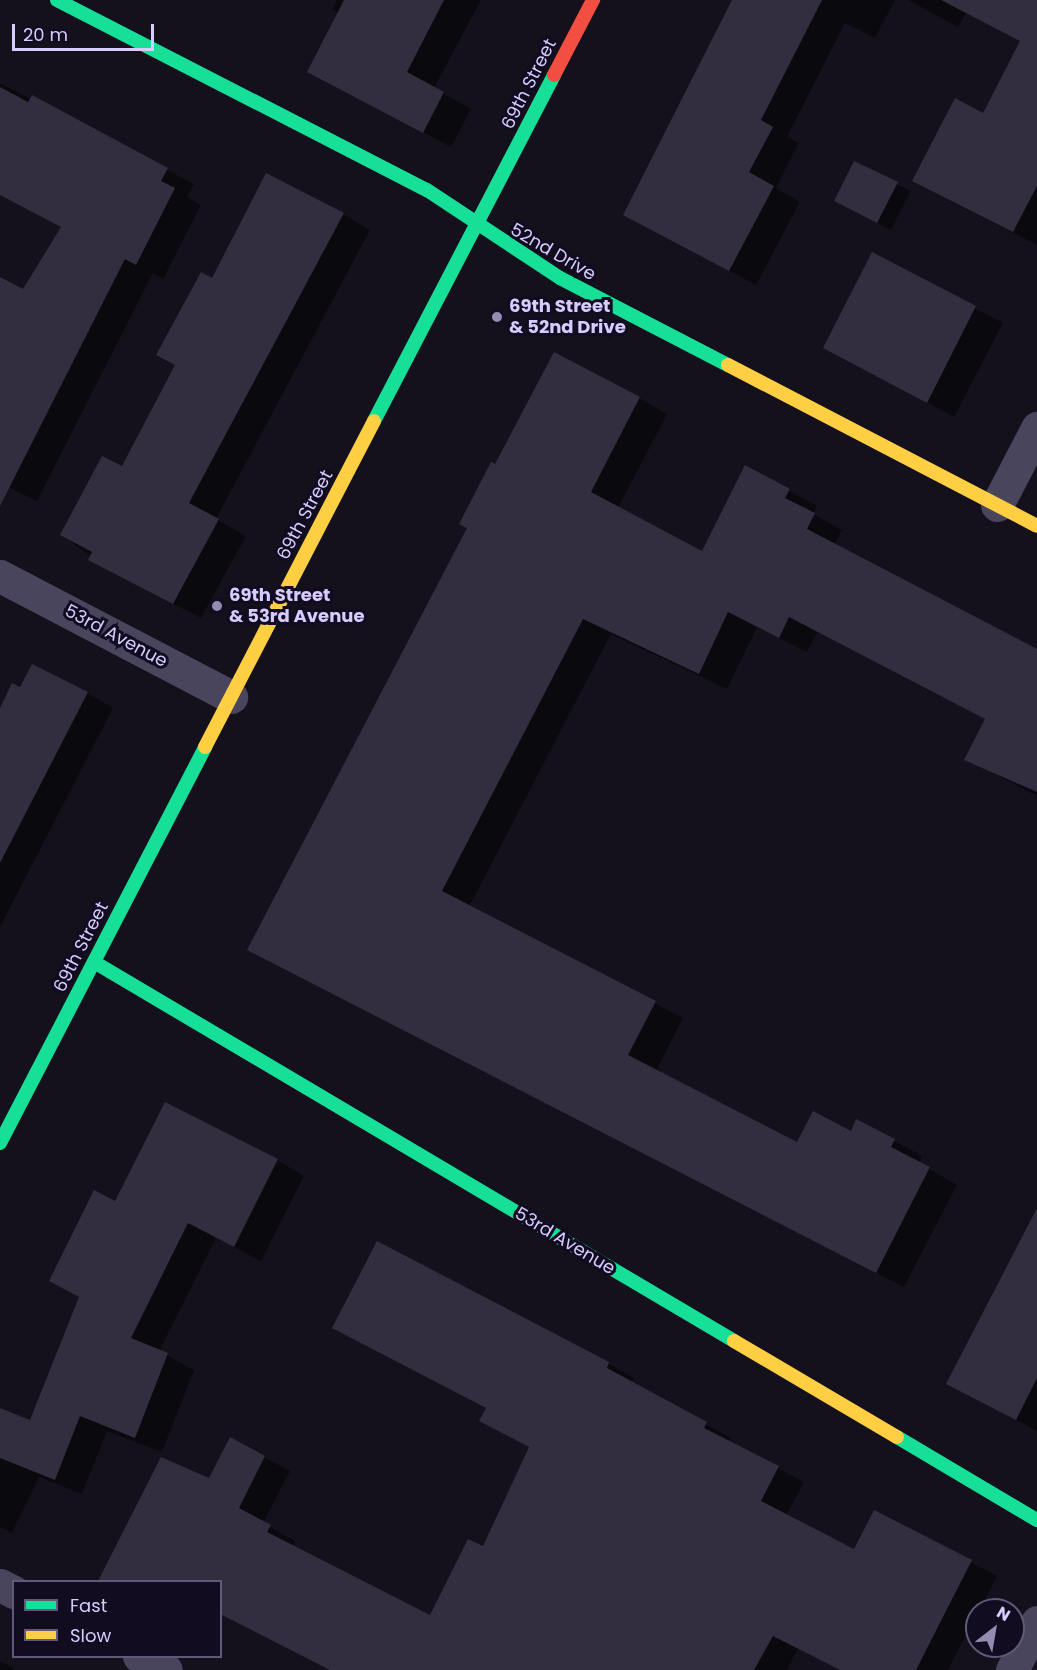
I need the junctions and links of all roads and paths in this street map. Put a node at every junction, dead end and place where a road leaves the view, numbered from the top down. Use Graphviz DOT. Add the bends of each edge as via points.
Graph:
graph roads {
  1 [pos="57,0"];
  2 [pos="593,0"];
  3 [pos="477,227"];
  4 [pos="1037,428"];
  5 [pos="997,505"];
  6 [pos="1037,526"];
  7 [pos="0,576"];
  8 [pos="231,697"];
  9 [pos="94,962"];
  10 [pos="0,1143"];
  11 [pos="1037,1520"];
  12 [pos="1037,1622"];
  13 [pos="143,1658"];
  14 [pos="166,1670"];
  15 [pos="1012,1670"];
  1 -- 3 [label="street, 52nd Drive" via="419,186"];
  2 -- 3 [label="street, 69th Street"];
  3 -- 5 [label="street, 52nd Drive" via="560,278"];
  3 -- 8 [label="street, 69th Street"];
  4 -- 5 [label="street"];
  5 -- 6 [label="street, 52nd Drive"];
  7 -- 8 [label="street, 53rd Avenue"];
  8 -- 9 [label="street, 69th Street"];
  9 -- 10 [label="street, 69th Street"];
  9 -- 11 [label="street, 53rd Avenue"];
  12 -- 15 [label="street"];
  13 -- 14 [label="street"];
}
